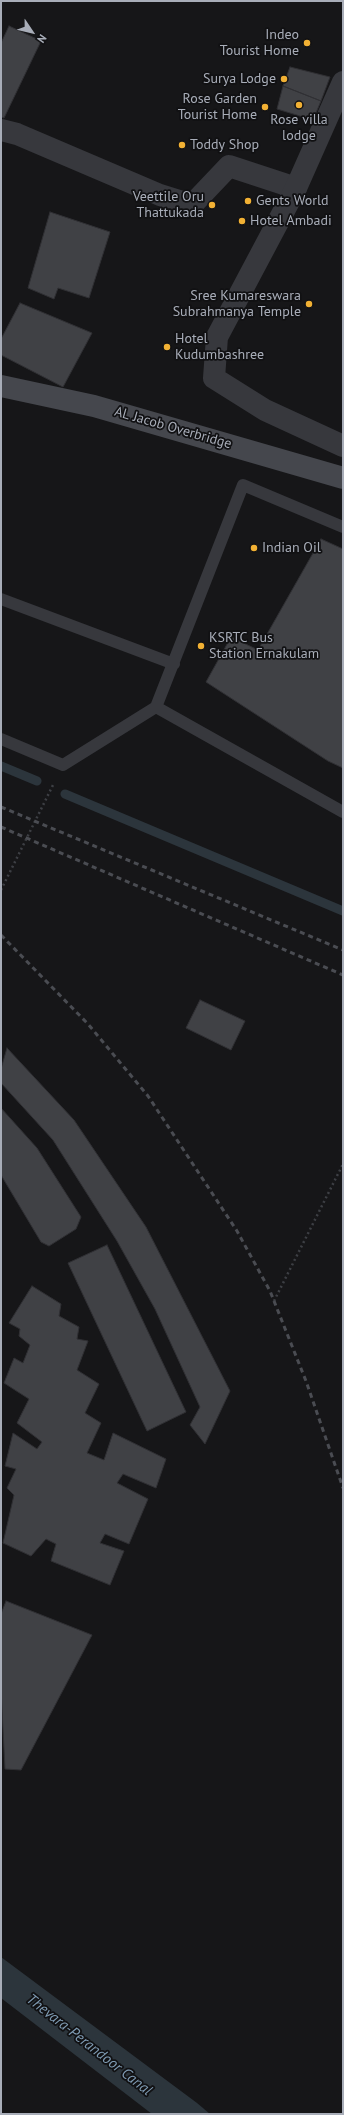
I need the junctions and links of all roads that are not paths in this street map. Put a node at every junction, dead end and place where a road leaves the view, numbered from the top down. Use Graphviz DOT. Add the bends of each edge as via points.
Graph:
graph roads {
  1 [pos="343,82"];
  2 [pos="1,130"];
  3 [pos="296,188"];
  4 [pos="1,386"];
  5 [pos="343,446"];
  6 [pos="343,478"];
  7 [pos="343,527"];
  8 [pos="1,599"];
  9 [pos="174,664"];
  10 [pos="156,707"];
  11 [pos="1,739"];
  12 [pos="343,812"];
  1 -- 3 [label="street"];
  2 -- 3 [label="street" via="17,134 160,196 192,205 229,166"];
  3 -- 5 [label="street" via="217,337 214,378 265,410"];
  4 -- 6 [label="main road, AL Jacob Overbridge" via="94,406"];
  7 -- 9 [label="lane" via="243,485"];
  8 -- 9 [label="lane"];
  9 -- 10 [label="lane"];
  10 -- 11 [label="lane" via="63,765"];
  10 -- 12 [label="lane"];
}
